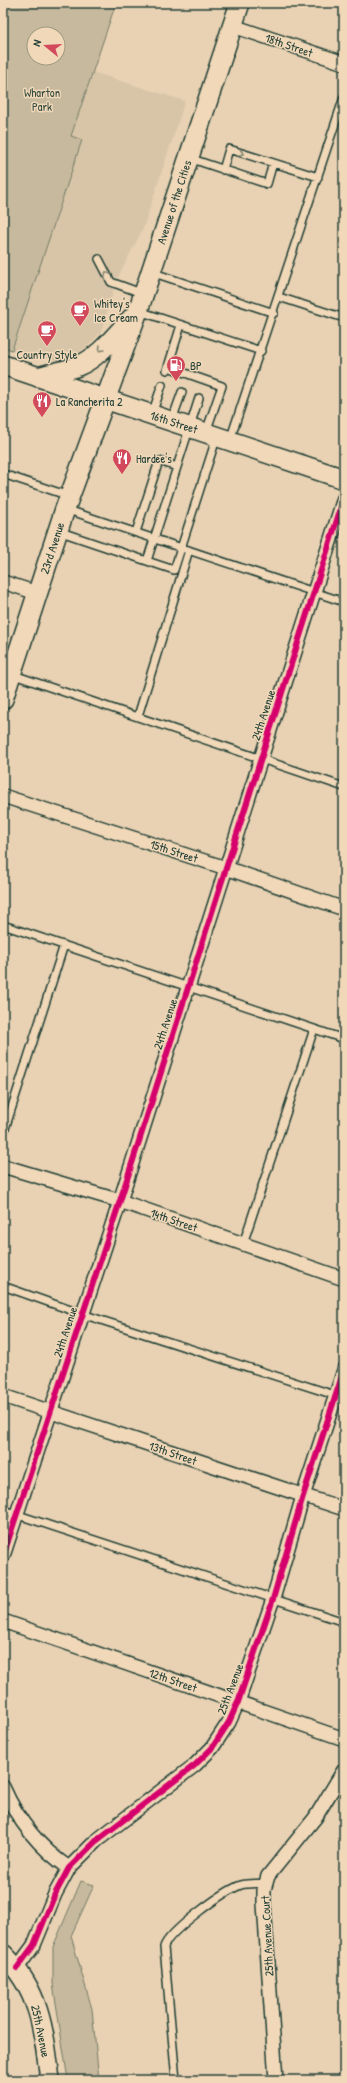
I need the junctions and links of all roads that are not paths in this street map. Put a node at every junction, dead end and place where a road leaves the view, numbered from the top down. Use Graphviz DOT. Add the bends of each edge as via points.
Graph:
graph roads {
  1 [pos="240,3"];
  2 [pos="233,26"];
  3 [pos="344,63"];
  4 [pos="344,97"];
  5 [pos="189,158"];
  6 [pos="273,163"];
  7 [pos="223,170"];
  8 [pos="318,177"];
  9 [pos="99,259"];
  10 [pos="151,272"];
  11 [pos="279,297"];
  12 [pos="141,302"];
  13 [pos="274,313"];
  14 [pos="344,318"];
  15 [pos="181,325"];
  16 [pos="261,351"];
  17 [pos="3,365"];
  18 [pos="38,376"];
  19 [pos="162,385"];
  20 [pos="182,392"];
  21 [pos="199,398"];
  22 [pos="104,399"];
  23 [pos="152,415"];
  24 [pos="172,421"];
  25 [pos="211,434"];
  26 [pos="178,468"];
  27 [pos="3,474"];
  28 [pos="344,479"];
  29 [pos="344,498"];
  30 [pos="67,502"];
  31 [pos="58,531"];
  32 [pos="136,532"];
  33 [pos="155,539"];
  34 [pos="181,548"];
  35 [pos="189,550"];
  36 [pos="147,561"];
  37 [pos="3,582"];
  38 [pos="314,591"];
  39 [pos="37,593"];
  40 [pos="344,602"];
  41 [pos="6,688"];
  42 [pos="138,716"];
  43 [pos="261,758"];
  44 [pos="344,786"];
  45 [pos="3,796"];
  46 [pos="226,868"];
  47 [pos="344,910"];
  48 [pos="3,925"];
  49 [pos="64,945"];
  50 [pos="188,987"];
  51 [pos="314,1029"];
  52 [pos="344,1039"];
  53 [pos="3,1135"];
  54 [pos="3,1166"];
  55 [pos="120,1201"];
  56 [pos="243,1244"];
  57 [pos="344,1279"];
  58 [pos="3,1286"];
  59 [pos="82,1314"];
  60 [pos="344,1370"];
  61 [pos="3,1396"];
  62 [pos="340,1397"];
  63 [pos="50,1411"];
  64 [pos="303,1496"];
  65 [pos="344,1509"];
  66 [pos="3,1510"];
  67 [pos="16,1515"];
  68 [pos="3,1556"];
  69 [pos="273,1599"];
  70 [pos="3,1621"];
  71 [pos="344,1622"];
  72 [pos="238,1702"];
  73 [pos="344,1739"];
  74 [pos="344,1770"];
  75 [pos="3,1788"];
  76 [pos="69,1868"];
  77 [pos="266,1883"];
  78 [pos="3,1954"];
  79 [pos="17,1968"];
  80 [pos="50,2080"];
  81 [pos="176,2080"];
  82 [pos="276,2080"];
  1 -- 2 [label="main road, Avenue of the Cities"];
  2 -- 3 [label="street, 18th Street"];
  2 -- 5 [label="main road, Avenue of the Cities"];
  4 -- 8 [label="lane"];
  5 -- 7 [label="lane"];
  5 -- 10 [label="main road, Avenue of the Cities"];
  7 -- 6 [label="lane, one-way" via="229,149"];
  6 -- 7 [label="lane" via="267,184"];
  6 -- 8 [label="lane"];
  8 -- 11 [label="lane"];
  12 -- 9 [label="lane, one-way" via="111,282"];
  10 -- 12 [label="main road, Avenue of the Cities"];
  10 -- 13 [label="lane"];
  11 -- 13 [label="lane"];
  11 -- 14 [label="lane"];
  12 -- 15 [label="lane"];
  12 -- 18 [label="main road, one-way" via="89,360 78,366"];
  12 -- 22 [label="main road, Avenue of the Cities"];
  13 -- 16 [label="lane"];
  15 -- 16 [label="lane"];
  15 -- 25 [label="lane" via="168,369 222,386"];
  16 -- 25 [label="lane"];
  17 -- 18 [label="main road, 16th Street"];
  18 -- 22 [label="main road, 16th Street"];
  19 -- 23 [label="lane"];
  20 -- 24 [label="lane"];
  21 -- 25 [label="lane"];
  22 -- 23 [label="main road, 16th Street"];
  22 -- 30 [label="main road, 23rd Avenue"];
  23 -- 24 [label="main road, 16th Street"];
  24 -- 25 [label="main road, 16th Street"];
  25 -- 26 [label="lane"];
  25 -- 28 [label="main road, 16th Street"];
  25 -- 34 [label="lane"];
  26 -- 32 [label="lane" via="159,461"];
  26 -- 33 [label="lane"];
  27 -- 30 [label="lane"];
  29 -- 38 [label="street, 24th Avenue"];
  30 -- 31 [label="main road, 23rd Avenue"];
  30 -- 32 [label="lane"];
  31 -- 36 [label="lane"];
  31 -- 39 [label="main road, 23rd Avenue"];
  32 -- 33 [label="lane"];
  33 -- 34 [label="lane"];
  33 -- 36 [label="lane"];
  34 -- 35 [label="lane"];
  34 -- 36 [label="lane" via="174,570"];
  35 -- 38 [label="lane"];
  35 -- 42 [label="lane"];
  37 -- 39 [label="street"];
  38 -- 40 [label="lane"];
  38 -- 43 [label="street, 24th Avenue"];
  39 -- 41 [label="main road, 23rd Avenue"];
  41 -- 42 [label="lane"];
  42 -- 43 [label="lane"];
  43 -- 44 [label="lane"];
  43 -- 46 [label="street, 24th Avenue"];
  45 -- 46 [label="street, 15th Street"];
  46 -- 47 [label="street, 15th Street"];
  46 -- 50 [label="street, 24th Avenue"];
  48 -- 49 [label="lane"];
  49 -- 50 [label="lane"];
  49 -- 53 [label="lane"];
  50 -- 51 [label="lane"];
  50 -- 55 [label="street, 24th Avenue"];
  51 -- 52 [label="lane"];
  51 -- 56 [label="lane"];
  54 -- 55 [label="street, 14th Street"];
  55 -- 56 [label="street, 14th Street"];
  55 -- 59 [label="street, 24th Avenue"];
  56 -- 57 [label="street, 14th Street"];
  58 -- 59 [label="lane"];
  59 -- 62 [label="lane"];
  59 -- 63 [label="street, 24th Avenue"];
  60 -- 62 [label="street, 25th Avenue"];
  61 -- 63 [label="street, 13th Street"];
  62 -- 64 [label="street, 25th Avenue"];
  63 -- 64 [label="street, 13th Street"];
  63 -- 67 [label="street, 24th Avenue"];
  64 -- 65 [label="street, 13th Street"];
  64 -- 69 [label="street, 25th Avenue"];
  66 -- 67 [label="lane"];
  67 -- 68 [label="street, 24th Avenue"];
  67 -- 69 [label="lane"];
  69 -- 71 [label="lane"];
  69 -- 72 [label="street, 25th Avenue"];
  70 -- 72 [label="street, 12th Street"];
  72 -- 73 [label="street, 12th Street"];
  72 -- 76 [label="street, 25th Avenue" via="229,1722 212,1748 195,1765 96,1841"];
  74 -- 77 [label="street, 25th Avenue Court" via="315,1818 268,1876"];
  75 -- 76 [label="street" via="19,1820 37,1842 52,1857"];
  76 -- 79 [label="street, 25th Avenue" via="34,1945"];
  77 -- 81 [label="lane" via="241,1885 196,1913 166,1940 164,1947"];
  77 -- 82 [label="street, 25th Avenue Court" via="264,1904"];
  78 -- 79 [label="main road"];
  79 -- 80 [label="main road, 25th Avenue" via="37,2006"];
}
